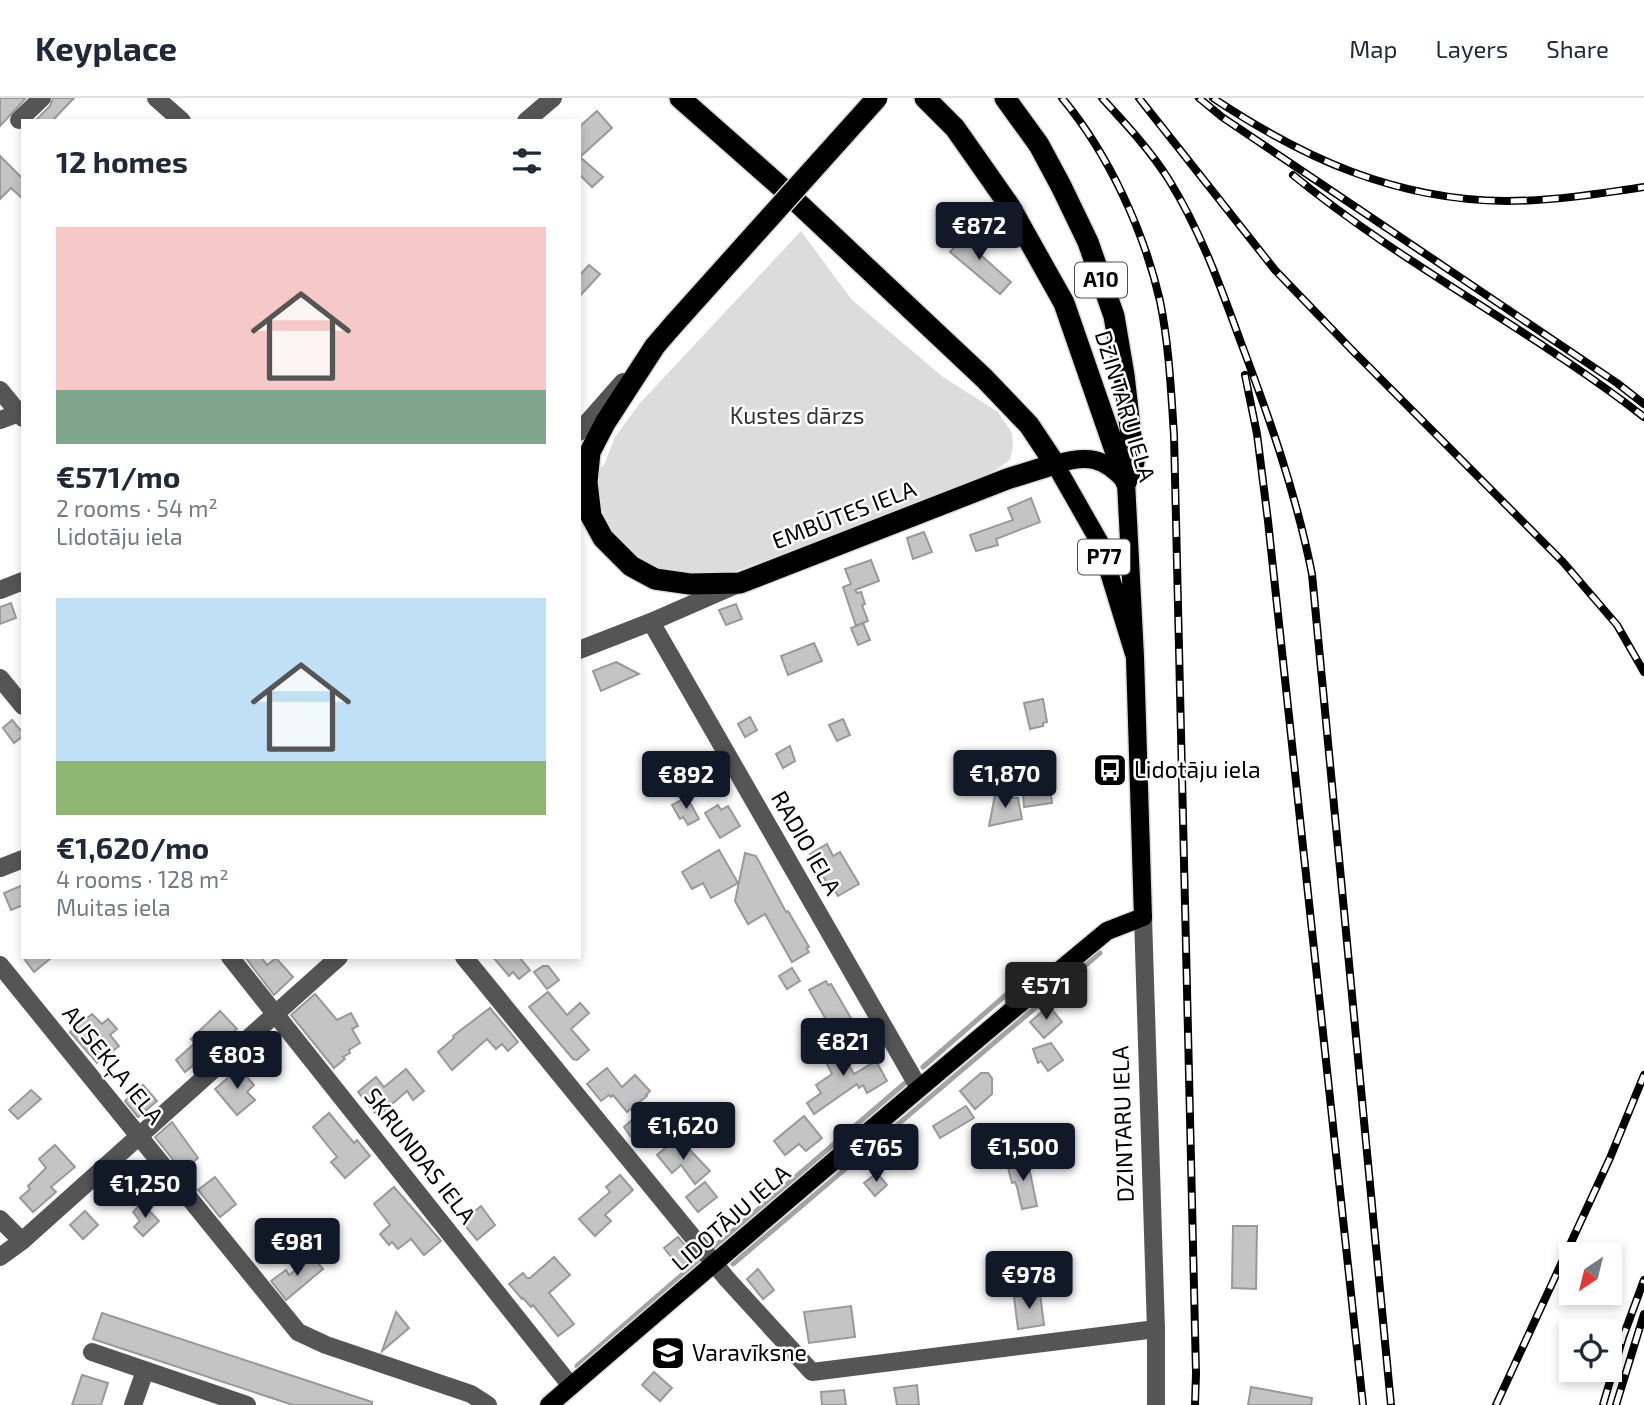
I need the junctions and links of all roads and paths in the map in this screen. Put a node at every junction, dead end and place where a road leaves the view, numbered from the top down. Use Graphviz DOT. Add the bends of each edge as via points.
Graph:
graph roads {
  1 [pos="42,98"];
  2 [pos="156,98"];
  3 [pos="553,98"];
  4 [pos="680,98"];
  5 [pos="877,98"];
  6 [pos="925,98"];
  7 [pos="1005,98"];
  8 [pos="180,119"];
  9 [pos="528,119"];
  10 [pos="19,120"];
  11 [pos="655,346"];
  12 [pos="0,390"];
  13 [pos="21,416"];
  14 [pos="0,420"];
  15 [pos="581,430"];
  16 [pos="1055,464"];
  17 [pos="1126,482"];
  18 [pos="21,582"];
  19 [pos="740,583"];
  20 [pos="0,590"];
  21 [pos="651,622"];
  22 [pos="581,649"];
  23 [pos="1135,657"];
  24 [pos="0,678"];
  25 [pos="21,704"];
  26 [pos="21,860"];
  27 [pos="0,868"];
  28 [pos="1143,916"];
  29 [pos="232,959"];
  30 [pos="337,959"];
  31 [pos="466,959"];
  32 [pos="0,965"];
  33 [pos="277,1014"];
  34 [pos="919,1088"];
  35 [pos="140,1136"];
  36 [pos="0,1219"];
  37 [pos="22,1241"];
  38 [pos="0,1257"];
  39 [pos="715,1265"];
  40 [pos="1156,1329"];
  41 [pos="92,1352"];
  42 [pos="145,1371"];
  43 [pos="571,1386"];
  44 [pos="134,1405"];
  45 [pos="247,1405"];
  46 [pos="488,1405"];
  47 [pos="549,1405"];
  48 [pos="1156,1405"];
  1 -- 10 [label="street"];
  2 -- 8 [label="street"];
  3 -- 9 [label="street"];
  4 -- 16 [label="highway" via="984,378 1029,425"];
  5 -- 11 [label="highway, bridge"];
  6 -- 17 [label="highway, DZINTARU IELA / A10" via="955,128 1009,205 1064,303"];
  7 -- 17 [label="highway, A10" via="1062,186 1114,316 1134,462"];
  11 -- 15 [label="street"];
  11 -- 19 [label="highway" via="590,452 591,516 616,554 655,579"];
  12 -- 13 [label="street"];
  13 -- 14 [label="street"];
  16 -- 17 [label="main road, EMBŪTES IELA" via="1080,457 1098,460 1114,468"];
  16 -- 19 [label="highway, EMBŪTES IELA"];
  16 -- 23 [label="main road, P77" via="1100,543"];
  17 -- 23 [label="main road, DZINTARU IELA / P77"];
  18 -- 20 [label="street"];
  19 -- 21 [label="street, EMBŪTES IELA"];
  21 -- 22 [label="street, EMBŪTES IELA"];
  21 -- 34 [label="street, RADIO IELA"];
  23 -- 28 [label="main road, DZINTARU IELA / P77"];
  24 -- 25 [label="street"];
  26 -- 27 [label="street"];
  28 -- 34 [label="main road, LIDOTĀJU IELA" via="1107,931"];
  28 -- 40 [label="street, DZINTARU IELA / P77"];
  29 -- 33 [label="street, SKRUNDAS IELA"];
  30 -- 33 [label="street"];
  31 -- 39 [label="street"];
  32 -- 35 [label="street, AUSEKĻA IELA"];
  33 -- 35 [label="street"];
  33 -- 43 [label="street, SKRUNDAS IELA"];
  34 -- 39 [label="main road, LIDOTĀJU IELA"];
  35 -- 37 [label="street"];
  35 -- 46 [label="street, AUSEKĻA IELA" via="298,1332 471,1394"];
  36 -- 37 [label="street"];
  37 -- 38 [label="street"];
  39 -- 40 [label="street" via="812,1373"];
  39 -- 43 [label="main road, LIDOTĀJU IELA"];
  40 -- 48 [label="street, DZINTARU IELA / P77"];
  41 -- 42 [label="street"];
  42 -- 44 [label="street"];
  42 -- 45 [label="street"];
  43 -- 47 [label="main road, LIDOTĀJU IELA"];
}
